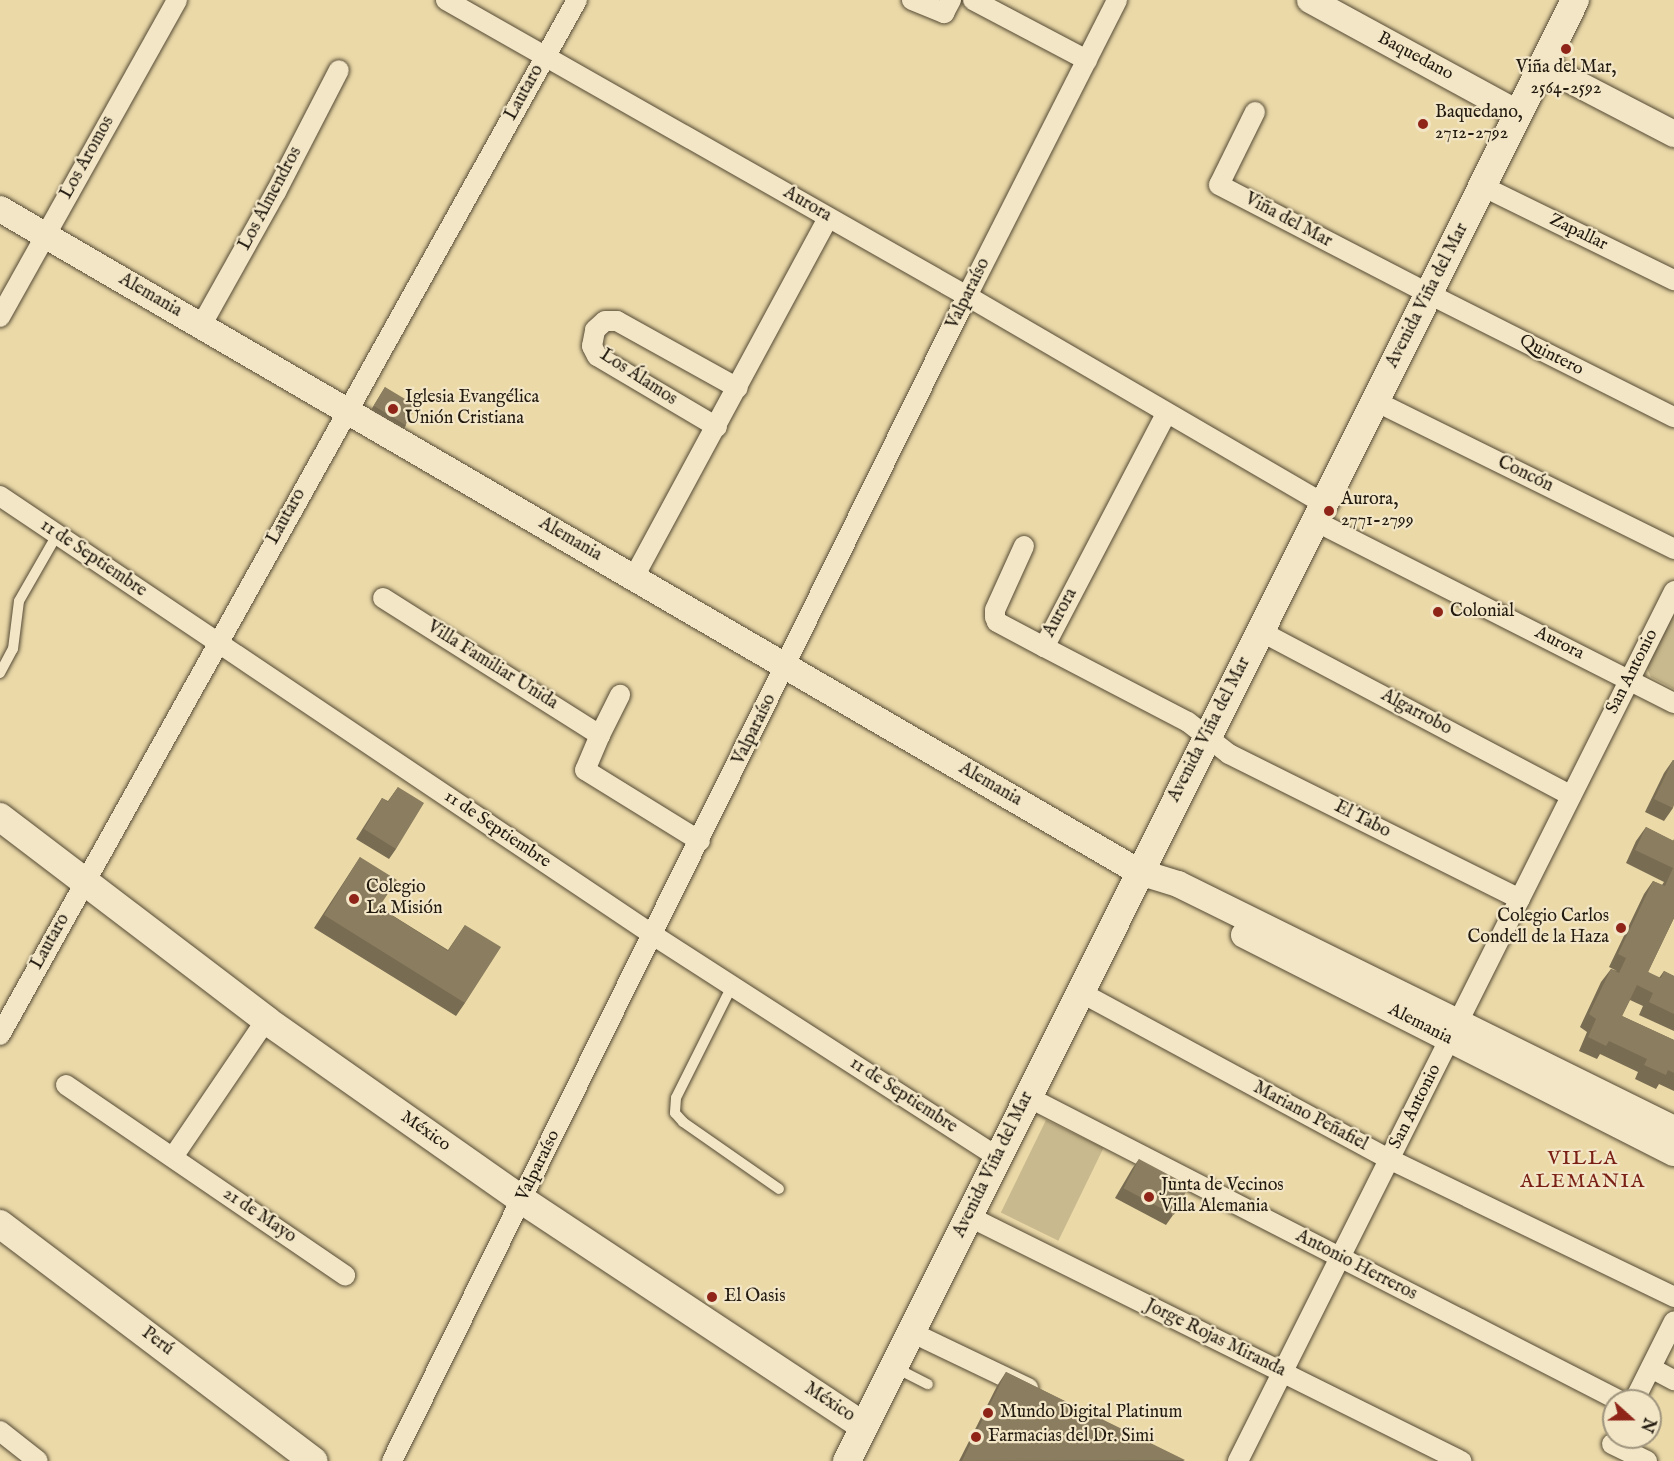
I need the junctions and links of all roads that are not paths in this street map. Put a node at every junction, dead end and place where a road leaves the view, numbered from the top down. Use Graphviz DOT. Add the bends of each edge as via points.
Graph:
graph roads {
  1 [pos="177,0"];
  2 [pos="446,0"];
  3 [pos="577,0"];
  4 [pos="912,0"];
  5 [pos="951,0"];
  6 [pos="973,0"];
  7 [pos="1117,0"];
  8 [pos="1310,0"];
  9 [pos="1575,0"];
  10 [pos="545,57"];
  11 [pos="1087,60"];
  12 [pos="1543,66"];
  13 [pos="339,70"];
  14 [pos="1255,112"];
  15 [pos="1519,114"];
  16 [pos="1674,134"];
  17 [pos="1482,186"];
  18 [pos="0,208"];
  19 [pos="828,218"];
  20 [pos="45,235"];
  21 [pos="1674,280"];
  22 [pos="1428,294"];
  23 [pos="967,297"];
  24 [pos="0,317"];
  25 [pos="201,326"];
  26 [pos="738,388"];
  27 [pos="1375,401"];
  28 [pos="345,412"];
  29 [pos="1166,414"];
  30 [pos="1674,417"];
  31 [pos="717,426"];
  32 [pos="0,496"];
  33 [pos="1319,513"];
  34 [pos="57,535"];
  35 [pos="1024,546"];
  36 [pos="1674,549"];
  37 [pos="634,577"];
  38 [pos="1674,591"];
  39 [pos="383,598"];
  40 [pos="1260,631"];
  41 [pos="218,644"];
  42 [pos="1044,647"];
  43 [pos="787,666"];
  44 [pos="0,673"];
  45 [pos="1629,680"];
  46 [pos="620,695"];
  47 [pos="1674,703"];
  48 [pos="600,735"];
  49 [pos="1207,737"];
  50 [pos="1571,796"];
  51 [pos="0,818"];
  52 [pos="700,841"];
  53 [pos="1139,872"];
  54 [pos="84,881"];
  55 [pos="1520,898"];
  56 [pos="653,935"];
  57 [pos="732,986"];
  58 [pos="1080,992"];
  59 [pos="266,1020"];
  60 [pos="1454,1031"];
  61 [pos="0,1035"];
  62 [pos="66,1085"];
  63 [pos="1028,1097"];
  64 [pos="1674,1129"];
  65 [pos="1674,1153"];
  66 [pos="173,1157"];
  67 [pos="998,1157"];
  68 [pos="1389,1159"];
  69 [pos="779,1189"];
  70 [pos="522,1200"];
  71 [pos="968,1216"];
  72 [pos="0,1224"];
  73 [pos="1340,1257"];
  74 [pos="345,1275"];
  75 [pos="1674,1297"];
  76 [pos="1674,1321"];
  77 [pos="911,1332"];
  78 [pos="894,1367"];
  79 [pos="1650,1368"];
  80 [pos="1282,1372"];
  81 [pos="1674,1380"];
  82 [pos="928,1384"];
  83 [pos="1640,1389"];
  84 [pos="1602,1392"];
  85 [pos="1040,1394"];
  86 [pos="864,1426"];
  87 [pos="0,1431"];
  88 [pos="1616,1449"];
  89 [pos="38,1461"];
  90 [pos="313,1461"];
  91 [pos="392,1461"];
  92 [pos="847,1461"];
  93 [pos="1238,1461"];
  94 [pos="1461,1461"];
  95 [pos="1647,1461"];
  1 -- 20 [label="street, Los Aromos"];
  2 -- 10 [label="street, Aurora"];
  3 -- 10 [label="street, Lautaro"];
  4 -- 5 [label="street" via="944,13"];
  6 -- 11 [label="street"];
  7 -- 11 [label="street, Valparaíso"];
  8 -- 15 [label="street, Baquedano"];
  9 -- 12 [label="main road, Avenida Viña del Mar"];
  10 -- 19 [label="street, Aurora"];
  10 -- 28 [label="street, Lautaro"];
  11 -- 23 [label="street, Valparaíso"];
  12 -- 15 [label="main road, Avenida Viña del Mar"];
  12 -- 16 [label="street"];
  13 -- 25 [label="street, Los Almendros"];
  14 -- 22 [label="street, Viña del Mar" via="1220,185"];
  15 -- 17 [label="main road, Avenida Viña del Mar"];
  17 -- 21 [label="street, Zapallar"];
  17 -- 22 [label="main road, Avenida Viña del Mar"];
  18 -- 20 [label="street, Alemania"];
  19 -- 23 [label="street, Aurora"];
  19 -- 26 [label="street"];
  20 -- 24 [label="street, Los Aromos"];
  20 -- 25 [label="street, Alemania"];
  22 -- 27 [label="main road, Avenida Viña del Mar"];
  22 -- 30 [label="street, Quintero"];
  23 -- 29 [label="street, Aurora"];
  23 -- 43 [label="street, Valparaíso"];
  25 -- 28 [label="street, Alemania"];
  26 -- 31 [label="street"];
  26 -- 31 [label="street, Los Álamos" via="617,321 605,321 595,330 592,346 597,356"];
  27 -- 33 [label="main road, Avenida Viña del Mar"];
  27 -- 36 [label="street, Concón"];
  28 -- 37 [label="street, Alemania"];
  28 -- 41 [label="street, Lautaro"];
  29 -- 33 [label="street, Aurora"];
  29 -- 42 [label="street, Aurora"];
  31 -- 37 [label="street"];
  32 -- 34 [label="street, 11 de Septiembre"];
  33 -- 40 [label="main road, Avenida Viña del Mar"];
  33 -- 45 [label="street, Aurora"];
  34 -- 41 [label="street, 11 de Septiembre"];
  34 -- 44 [label="lane" via="19,601 13,649"];
  35 -- 42 [label="street" via="995,617 997,622"];
  37 -- 43 [label="street, Alemania"];
  38 -- 45 [label="street, San Antonio"];
  39 -- 48 [label="street, Villa Familiar Unida"];
  40 -- 49 [label="main road, Avenida Viña del Mar"];
  40 -- 50 [label="street, Algarrobo"];
  41 -- 54 [label="street, Lautaro"];
  41 -- 56 [label="street, 11 de Septiembre"];
  42 -- 49 [label="street, Aurora" via="1188,722"];
  43 -- 52 [label="street, Valparaíso"];
  43 -- 53 [label="street, Alemania"];
  45 -- 47 [label="street, Aurora"];
  45 -- 50 [label="street, San Antonio"];
  46 -- 48 [label="street"];
  48 -- 52 [label="street" via="585,770"];
  49 -- 53 [label="main road, Avenida Viña del Mar"];
  49 -- 55 [label="street, El Tabo" via="1229,754"];
  50 -- 55 [label="street, San Antonio"];
  51 -- 54 [label="main road, México"];
  52 -- 56 [label="street, Valparaíso"];
  53 -- 58 [label="main road, Avenida Viña del Mar"];
  53 -- 60 [label="street, Alemania" via="1171,898"];
  54 -- 59 [label="main road, México"];
  54 -- 61 [label="street, Lautaro"];
  55 -- 60 [label="street, San Antonio"];
  56 -- 57 [label="street, 11 de Septiembre"];
  56 -- 70 [label="street, Valparaíso"];
  57 -- 67 [label="street, 11 de Septiembre"];
  57 -- 69 [label="lane" via="676,1098 675,1113"];
  58 -- 63 [label="main road, Avenida Viña del Mar"];
  58 -- 68 [label="street, Mariano Peñafiel"];
  59 -- 66 [label="street"];
  59 -- 70 [label="main road, México"];
  60 -- 64 [label="street, Alemania"];
  60 -- 65 [label="street, Alemania"];
  60 -- 68 [label="street, San Antonio"];
  62 -- 66 [label="street, 21 de Mayo"];
  63 -- 67 [label="main road, Avenida Viña del Mar"];
  63 -- 73 [label="street, Antonio Herreros"];
  66 -- 74 [label="street, 21 de Mayo"];
  67 -- 71 [label="main road, Avenida Viña del Mar"];
  68 -- 73 [label="street, San Antonio"];
  68 -- 75 [label="street, Mariano Peñafiel"];
  70 -- 86 [label="main road, México"];
  70 -- 91 [label="street, Valparaíso"];
  71 -- 77 [label="main road, Avenida Viña del Mar"];
  71 -- 80 [label="street, Jorge Rojas Miranda"];
  72 -- 90 [label="main road, Perú"];
  73 -- 80 [label="street, San Antonio"];
  73 -- 84 [label="street, Antonio Herreros"];
  76 -- 79 [label="street"];
  77 -- 78 [label="main road, Avenida Viña del Mar"];
  77 -- 85 [label="street"];
  78 -- 82 [label="lane"];
  78 -- 86 [label="main road, Avenida Viña del Mar"];
  79 -- 81 [label="street"];
  79 -- 83 [label="street"];
  80 -- 93 [label="street, San Antonio"];
  80 -- 94 [label="street, Jorge Rojas Miranda"];
  86 -- 92 [label="main road, Avenida Viña del Mar"];
  87 -- 89 [label="street"];
  88 -- 95 [label="street"];
}
